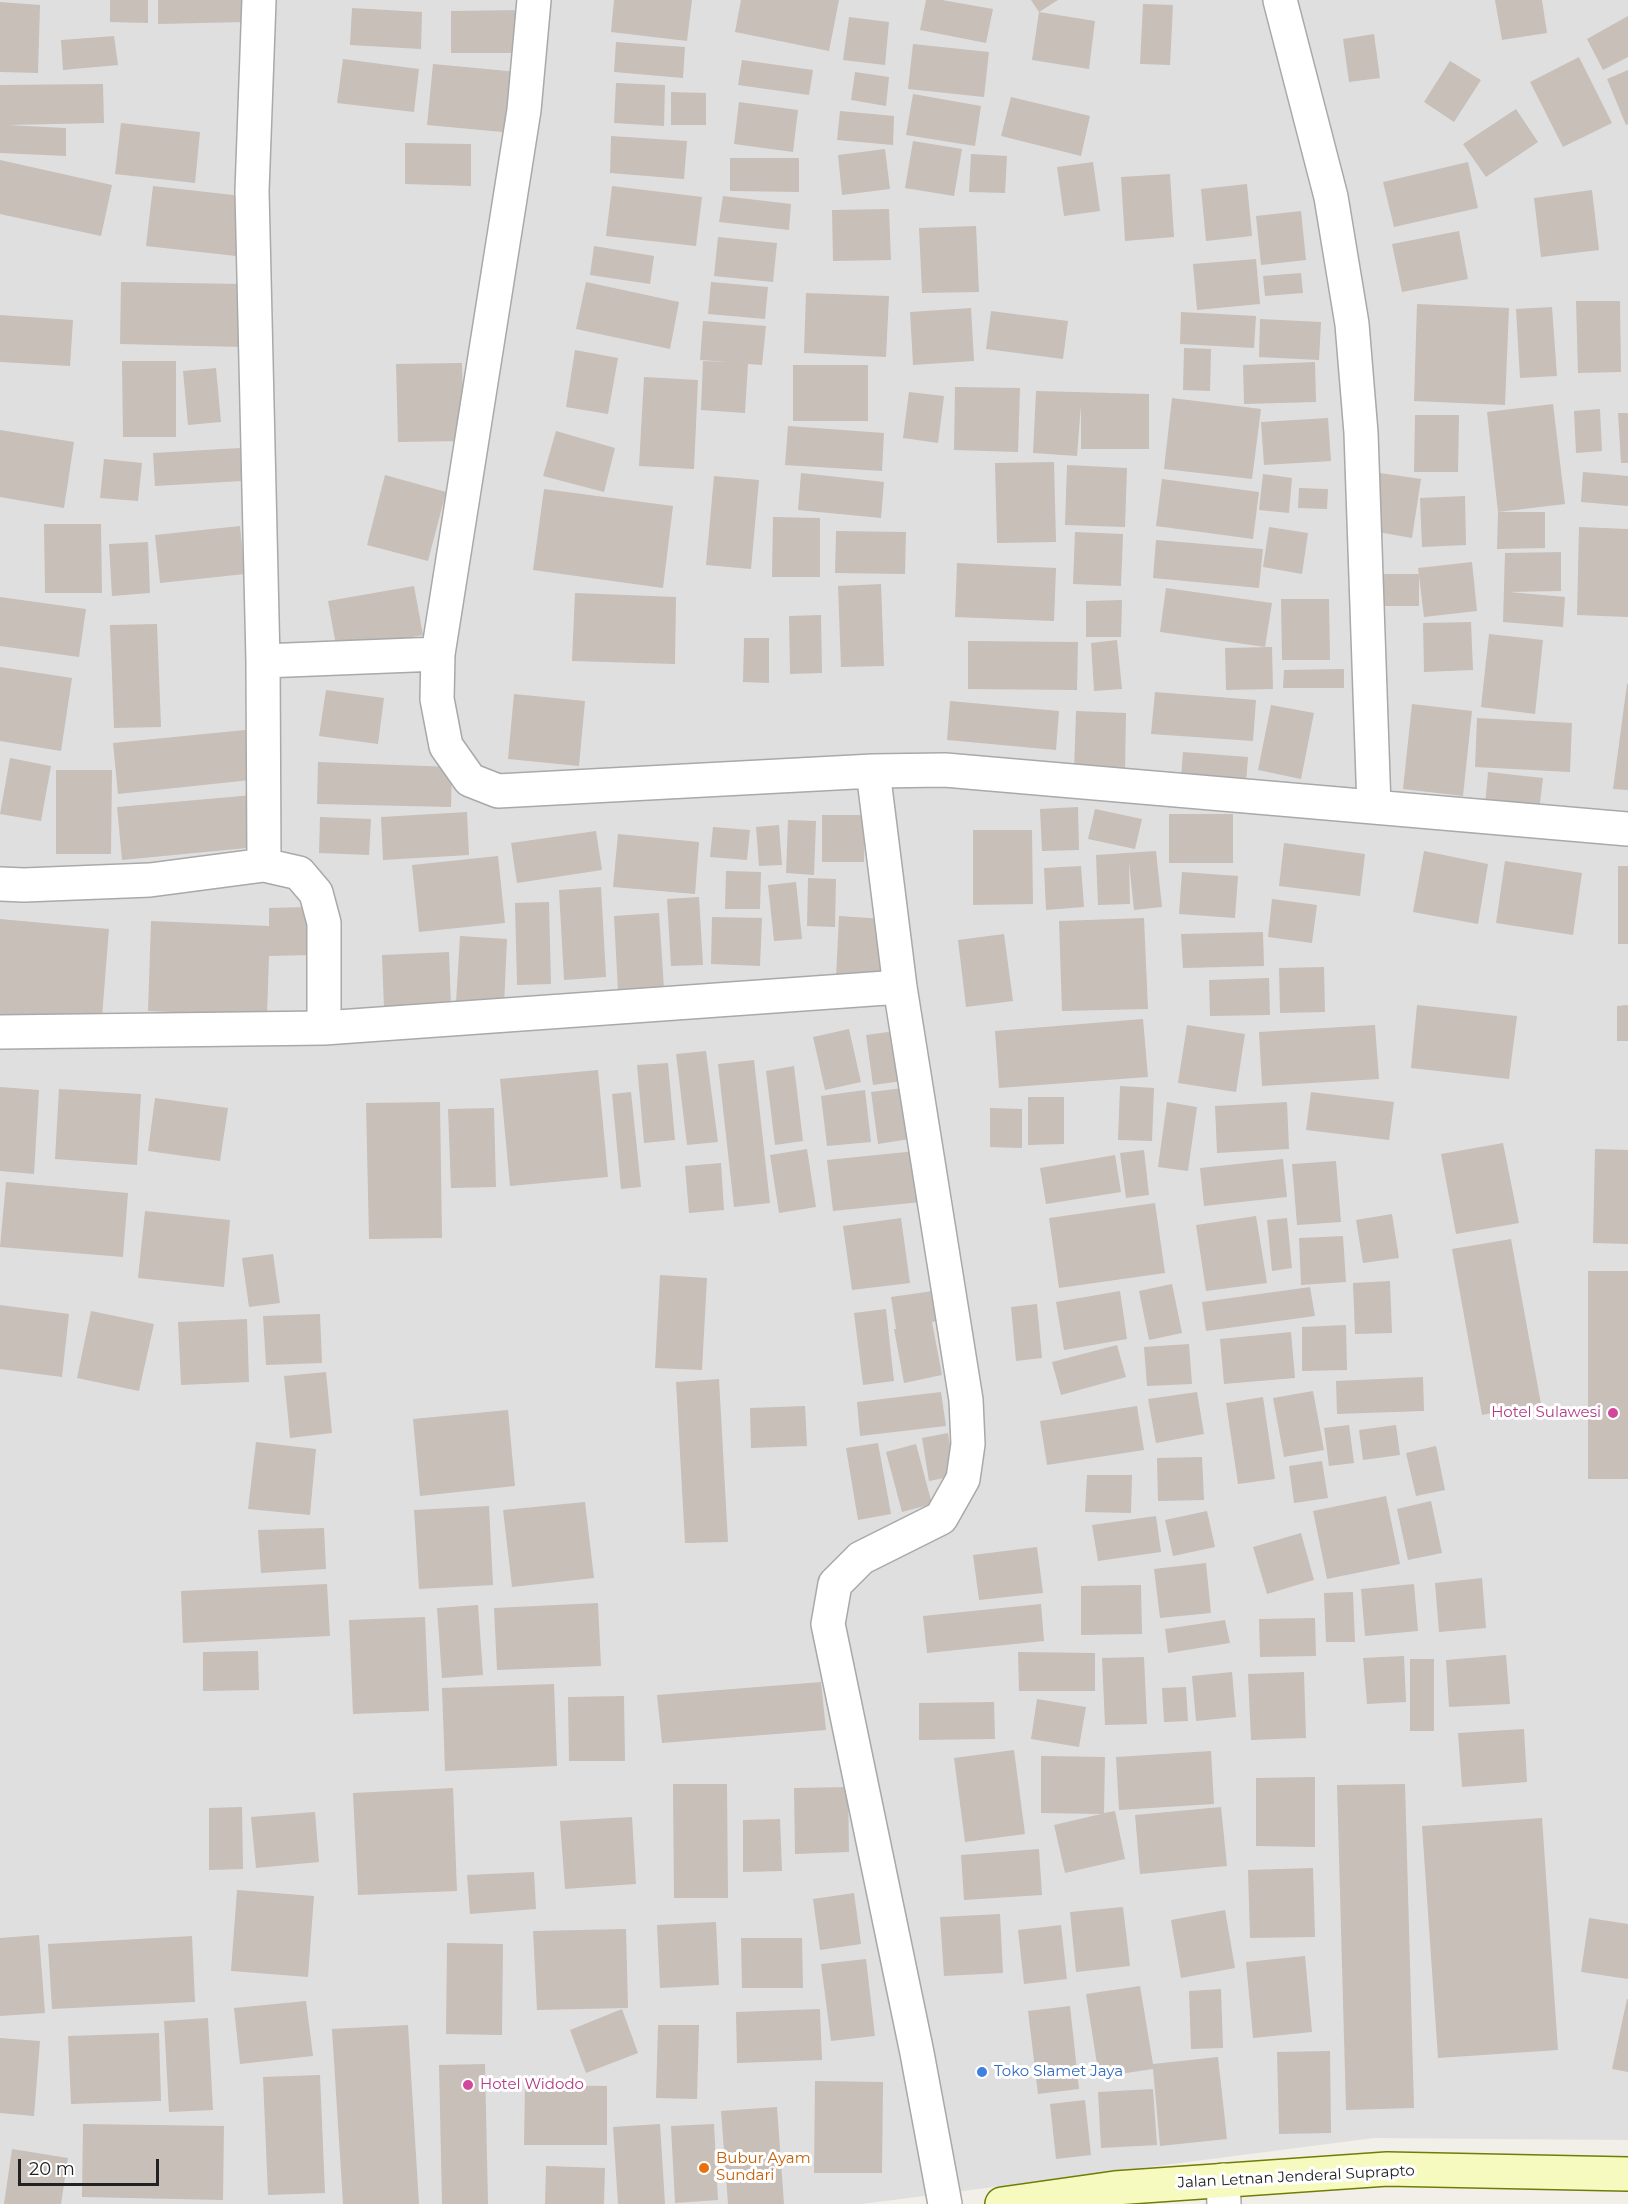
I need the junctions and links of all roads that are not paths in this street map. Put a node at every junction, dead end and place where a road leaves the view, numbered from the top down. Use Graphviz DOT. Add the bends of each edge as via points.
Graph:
graph roads {
  1 [pos="259,0"];
  2 [pos="534,0"];
  3 [pos="1280,0"];
  4 [pos="438,654"];
  5 [pos="264,661"];
  6 [pos="873,771"];
  7 [pos="1374,807"];
  8 [pos="1628,829"];
  9 [pos="264,865"];
  10 [pos="0,884"];
  11 [pos="900,987"];
  12 [pos="324,1028"];
  13 [pos="0,1032"];
  14 [pos="1628,2174"];
  15 [pos="1224,2192"];
  16 [pos="945,2204"];
  17 [pos="1002,2204"];
  1 -- 5 [label="street" via="252,191"];
  2 -- 4 [label="street" via="524,110"];
  3 -- 7 [label="street" via="1331,197 1352,324 1361,433"];
  4 -- 5 [label="street"];
  4 -- 6 [label="street" via="437,699 446,746 470,780 498,791"];
  5 -- 9 [label="street"];
  6 -- 7 [label="street" via="945,770"];
  6 -- 11 [label="street"];
  7 -- 8 [label="street"];
  9 -- 10 [label="street" via="150,880"];
  9 -- 12 [label="street" via="299,873 316,893 324,923"];
  11 -- 12 [label="street"];
  11 -- 16 [label="street" via="966,1400 968,1444 963,1479 941,1518 861,1558 835,1584 828,1624"];
  12 -- 13 [label="street"];
  14 -- 15 [label="main road, Jalan Letnan Jenderal Suprapto" via="1387,2169"];
  15 -- 17 [label="main road, Jalan Letnan Jenderal Suprapto" via="1115,2188"];
}
